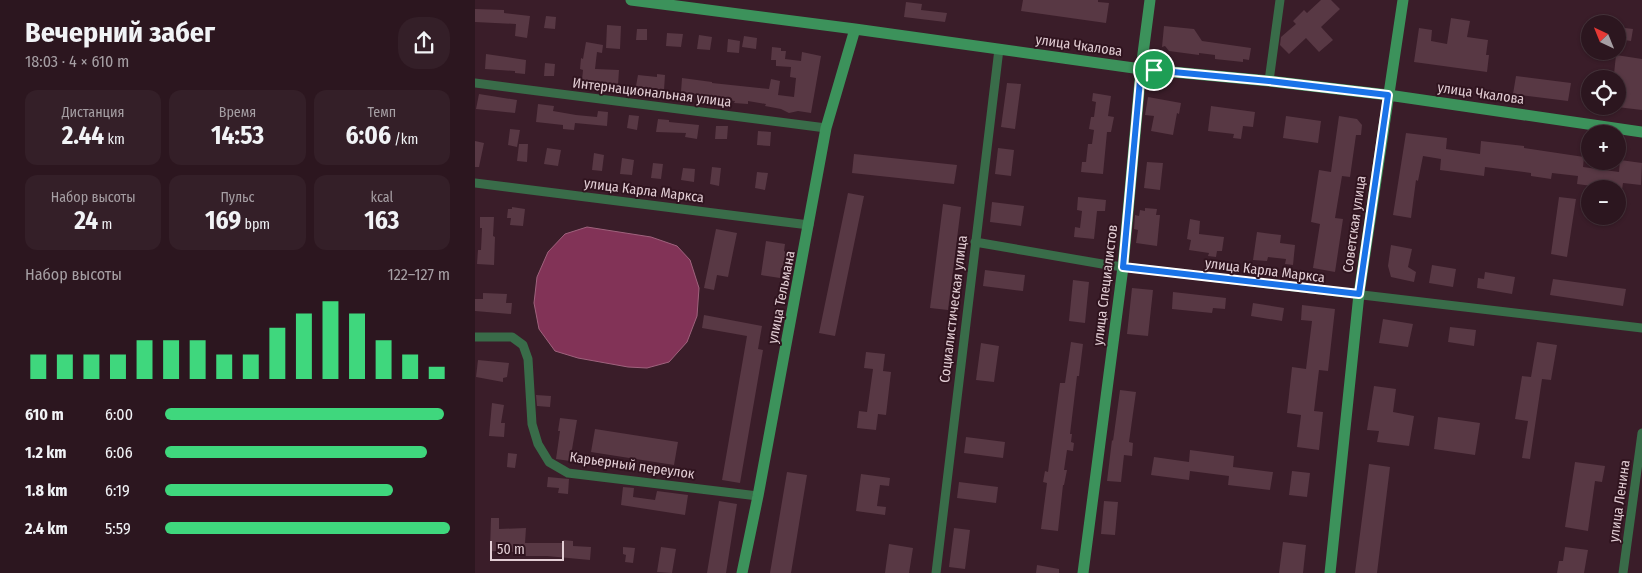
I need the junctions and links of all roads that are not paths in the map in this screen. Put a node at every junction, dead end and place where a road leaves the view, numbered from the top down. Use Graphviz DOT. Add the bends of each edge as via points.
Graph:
graph roads {
  1 [pos="631,0"];
  2 [pos="1150,0"];
  3 [pos="1280,0"];
  4 [pos="1403,0"];
  5 [pos="698,4"];
  6 [pos="855,29"];
  7 [pos="999,49"];
  8 [pos="1141,69"];
  9 [pos="1269,81"];
  10 [pos="475,83"];
  11 [pos="1388,95"];
  12 [pos="827,128"];
  13 [pos="1642,132"];
  14 [pos="475,183"];
  15 [pos="809,225"];
  16 [pos="975,242"];
  17 [pos="1123,267"];
  18 [pos="1359,294"];
  19 [pos="1642,328"];
  20 [pos="475,337"];
  21 [pos="1642,433"];
  22 [pos="759,496"];
  23 [pos="742,573"];
  24 [pos="936,573"];
  25 [pos="1083,573"];
  26 [pos="1330,573"];
  27 [pos="1623,573"];
  1 -- 5 [label="street, улица Чкалова"];
  2 -- 8 [label="street, улица Специалистов"];
  3 -- 9 [label="street"];
  4 -- 11 [label="street, Советская улица"];
  5 -- 6 [label="street, улица Чкалова"];
  6 -- 7 [label="street, улица Чкалова"];
  6 -- 12 [label="street, улица Тельмана"];
  7 -- 8 [label="street, улица Чкалова"];
  7 -- 16 [label="street, Социалистическая улица"];
  8 -- 9 [label="street, улица Чкалова"];
  8 -- 17 [label="street, улица Специалистов"];
  9 -- 11 [label="street, улица Чкалова"];
  10 -- 12 [label="street, Интернациональная улица"];
  11 -- 13 [label="street, улица Чкалова"];
  11 -- 18 [label="street, Советская улица"];
  12 -- 15 [label="street, улица Тельмана"];
  14 -- 15 [label="street, улица Карла Маркса"];
  15 -- 22 [label="street, улица Тельмана"];
  16 -- 17 [label="street, улица Карла Маркса"];
  16 -- 24 [label="street, Социалистическая улица"];
  17 -- 18 [label="street, улица Карла Маркса"];
  17 -- 25 [label="street, улица Специалистов"];
  18 -- 19 [label="street, улица Карла Маркса"];
  18 -- 26 [label="street, Советская улица"];
  20 -- 22 [label="street, Карьерный переулок" via="512,337 523,345 528,359 532,424 538,444 549,462 568,473"];
  21 -- 27 [label="street, улица Ленина"];
  22 -- 23 [label="street, улица Тельмана"];
}
